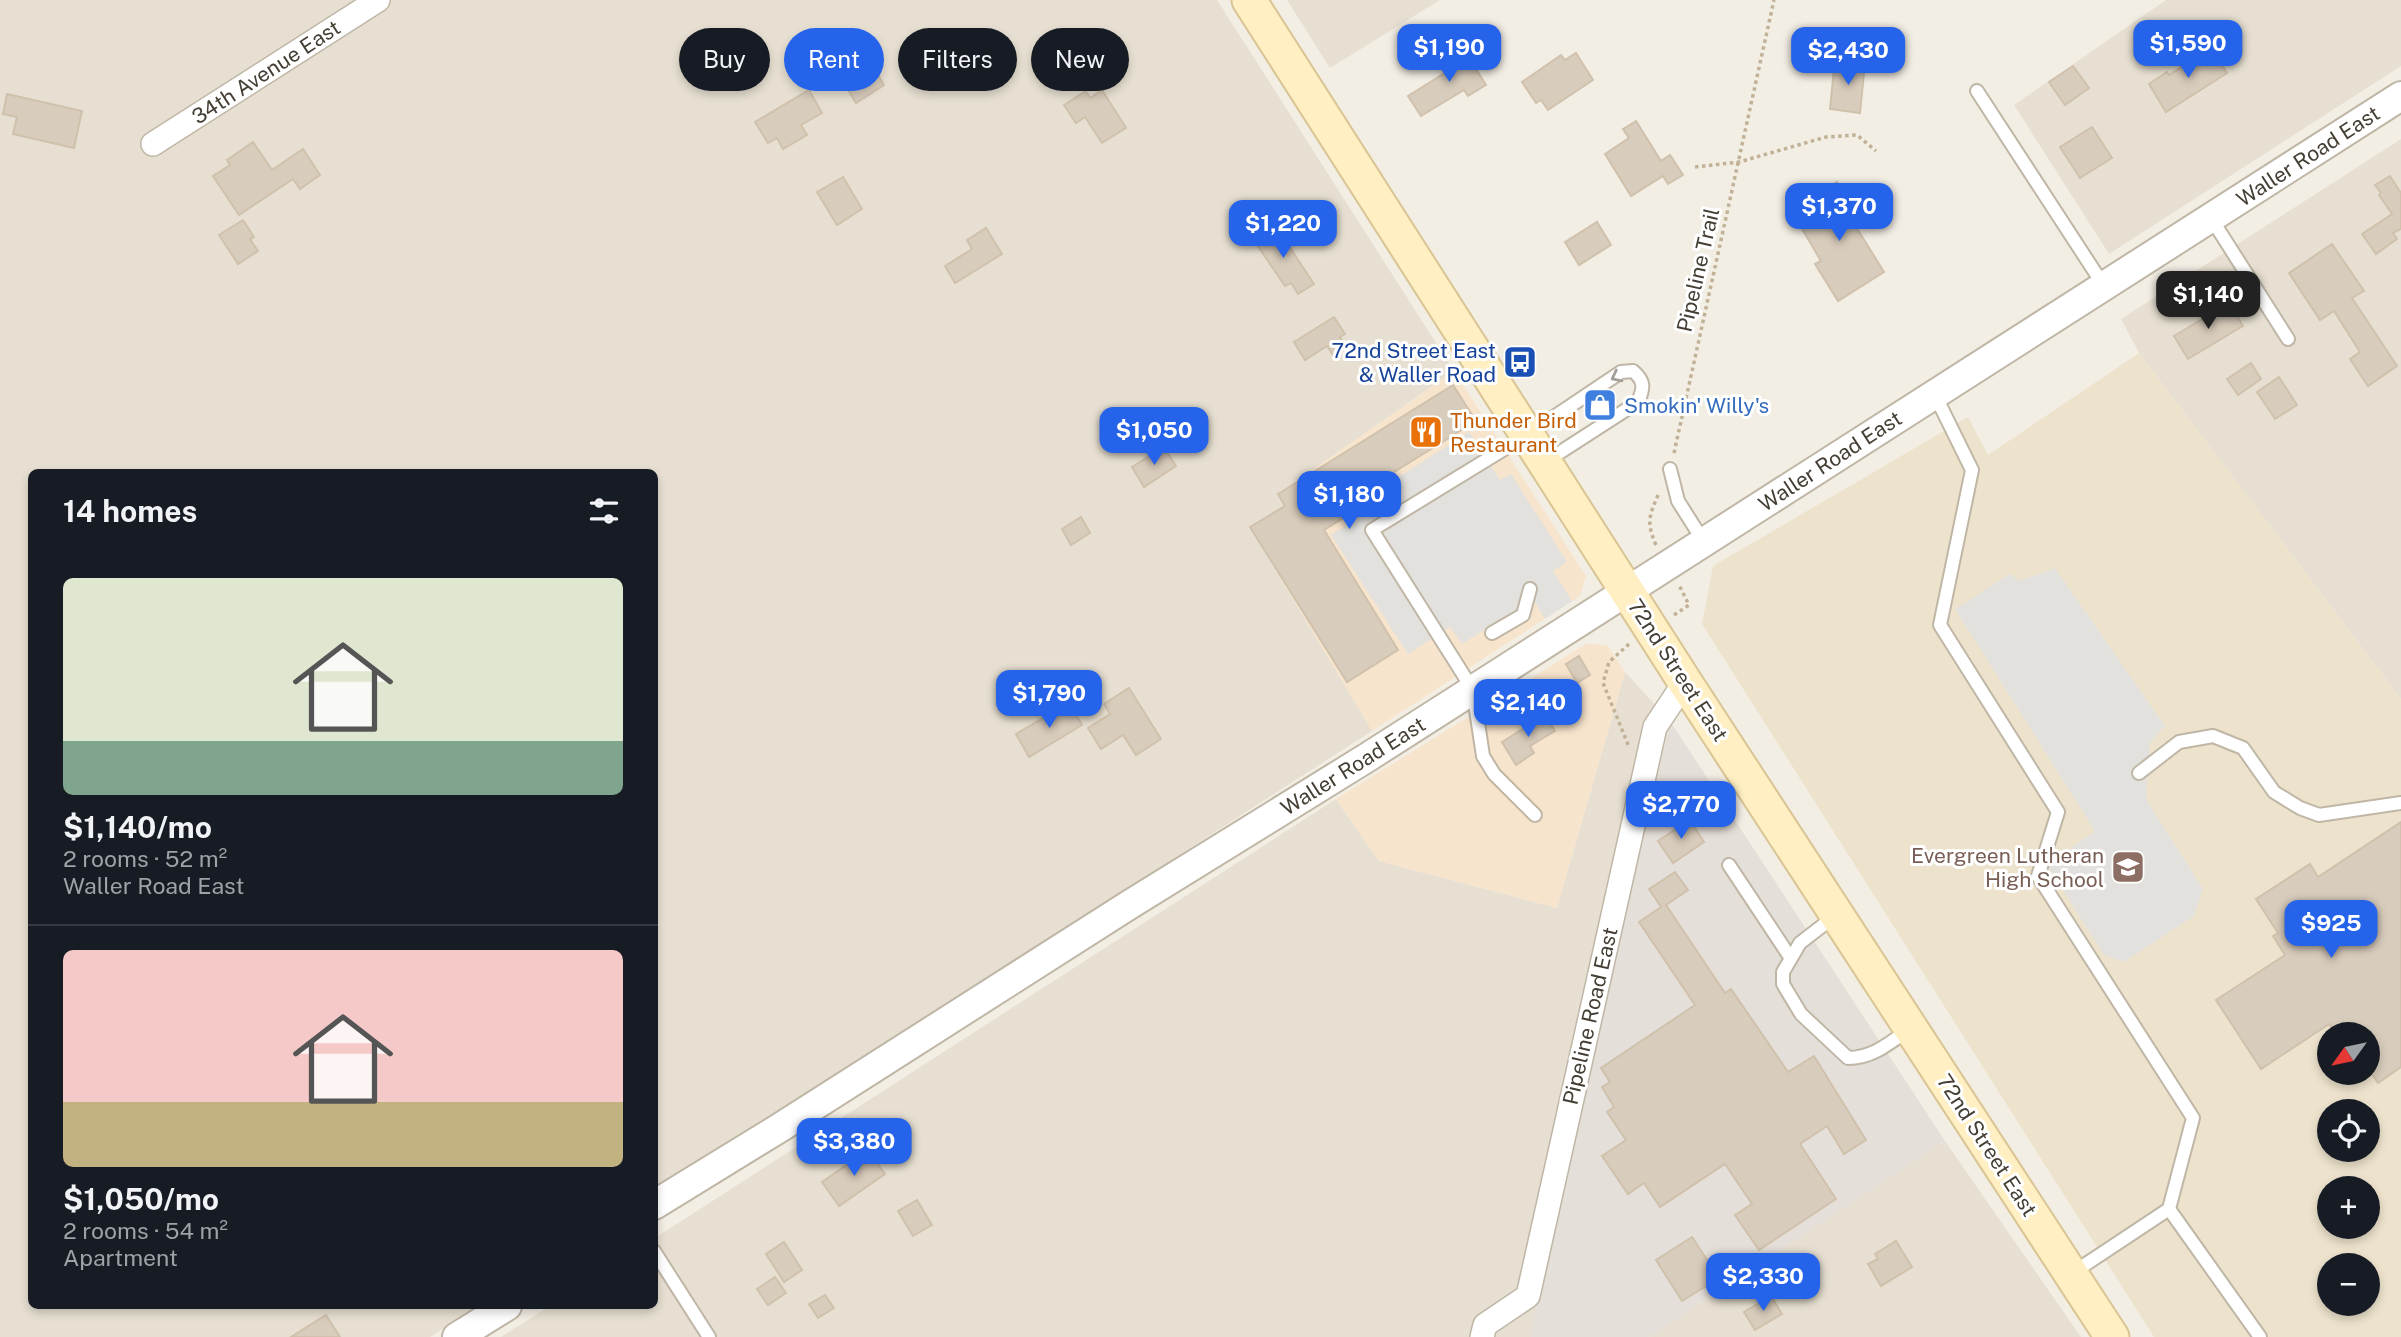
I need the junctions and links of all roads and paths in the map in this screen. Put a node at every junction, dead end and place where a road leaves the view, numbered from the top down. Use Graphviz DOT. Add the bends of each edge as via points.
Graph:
graph roads {
  1 [pos="378,0"];
  2 [pos="1249,0"];
  3 [pos="1774,0"];
  4 [pos="1977,91"];
  5 [pos="2401,96"];
  6 [pos="153,144"];
  7 [pos="1876,151"];
  8 [pos="1739,162"];
  9 [pos="1695,167"];
  10 [pos="2211,218"];
  11 [pos="2104,286"];
  12 [pos="2288,339"];
  13 [pos="1935,395"];
  14 [pos="1527,435"];
  15 [pos="1545,463"];
  16 [pos="1670,469"];
  17 [pos="1704,542"];
  18 [pos="1656,544"];
  19 [pos="1530,589"];
  20 [pos="1626,590"];
  21 [pos="1681,590"];
  22 [pos="1678,613"];
  23 [pos="1492,633"];
  24 [pos="1685,682"];
  25 [pos="1473,690"];
  26 [pos="2138,773"];
  27 [pos="2401,803"];
  28 [pos="1535,815"];
  29 [pos="1729,865"];
  30 [pos="1838,914"];
  31 [pos="1790,957"];
  32 [pos="1911,1028"];
  33 [pos="658,1203"];
  34 [pos="2169,1209"];
  35 [pos="658,1257"];
  36 [pos="2071,1274"];
  37 [pos="502,1309"];
  38 [pos="457,1337"];
  39 [pos="709,1337"];
  40 [pos="1482,1337"];
  41 [pos="2112,1337"];
  42 [pos="2260,1337"];
  1 -- 6 [label="street, 34th Avenue East"];
  2 -- 14 [label="main road, 72nd Street East"];
  3 -- 8 [label="path, Pipeline Trail"];
  4 -- 11 [label="lane"];
  5 -- 10 [label="street, Waller Road East"];
  7 -- 8 [label="path" via="1857,135 1826,137"];
  8 -- 9 [label="path"];
  8 -- 16 [label="path, Pipeline Trail"];
  10 -- 11 [label="street, Waller Road East"];
  10 -- 12 [label="lane"];
  11 -- 13 [label="street, Waller Road East"];
  13 -- 17 [label="street, Waller Road East"];
  13 -- 34 [label="lane" via="1972,470 1940,625 2058,812 2038,876 2193,1118"];
  14 -- 15 [label="main road, 72nd Street East"];
  15 -- 14 [label="lane, one-way" via="1638,402 1644,388 1641,378 1633,371 1621,373"];
  14 -- 25 [label="lane" via="1372,530"];
  15 -- 20 [label="main road, 72nd Street East"];
  16 -- 17 [label="lane" via="1678,501"];
  16 -- 18 [label="path, Pipeline Trail" via="1650,515 1648,526"];
  17 -- 20 [label="street, Waller Road East"];
  19 -- 23 [label="lane" via="1523,615"];
  20 -- 24 [label="main road, 72nd Street East"];
  20 -- 25 [label="street, Waller Road East"];
  21 -- 22 [label="path" via="1689,605"];
  24 -- 30 [label="main road, 72nd Street East"];
  24 -- 40 [label="street, Pipeline Road East" via="1656,726 1528,1296 1485,1325"];
  25 -- 28 [label="lane" via="1483,757"];
  25 -- 33 [label="street, Waller Road East"];
  26 -- 27 [label="lane" via="2179,743 2213,736 2243,748 2274,792 2319,815"];
  29 -- 31 [label="lane"];
  30 -- 31 [label="lane" via="1800,943"];
  30 -- 32 [label="main road, 72nd Street East"];
  31 -- 32 [label="lane" via="1783,985 1801,1014 1847,1058 1862,1058"];
  32 -- 36 [label="main road, 72nd Street East"];
  34 -- 36 [label="lane"];
  34 -- 42 [label="lane"];
  35 -- 39 [label="lane"];
  36 -- 41 [label="main road, 72nd Street East"];
  37 -- 38 [label="street"];
}
